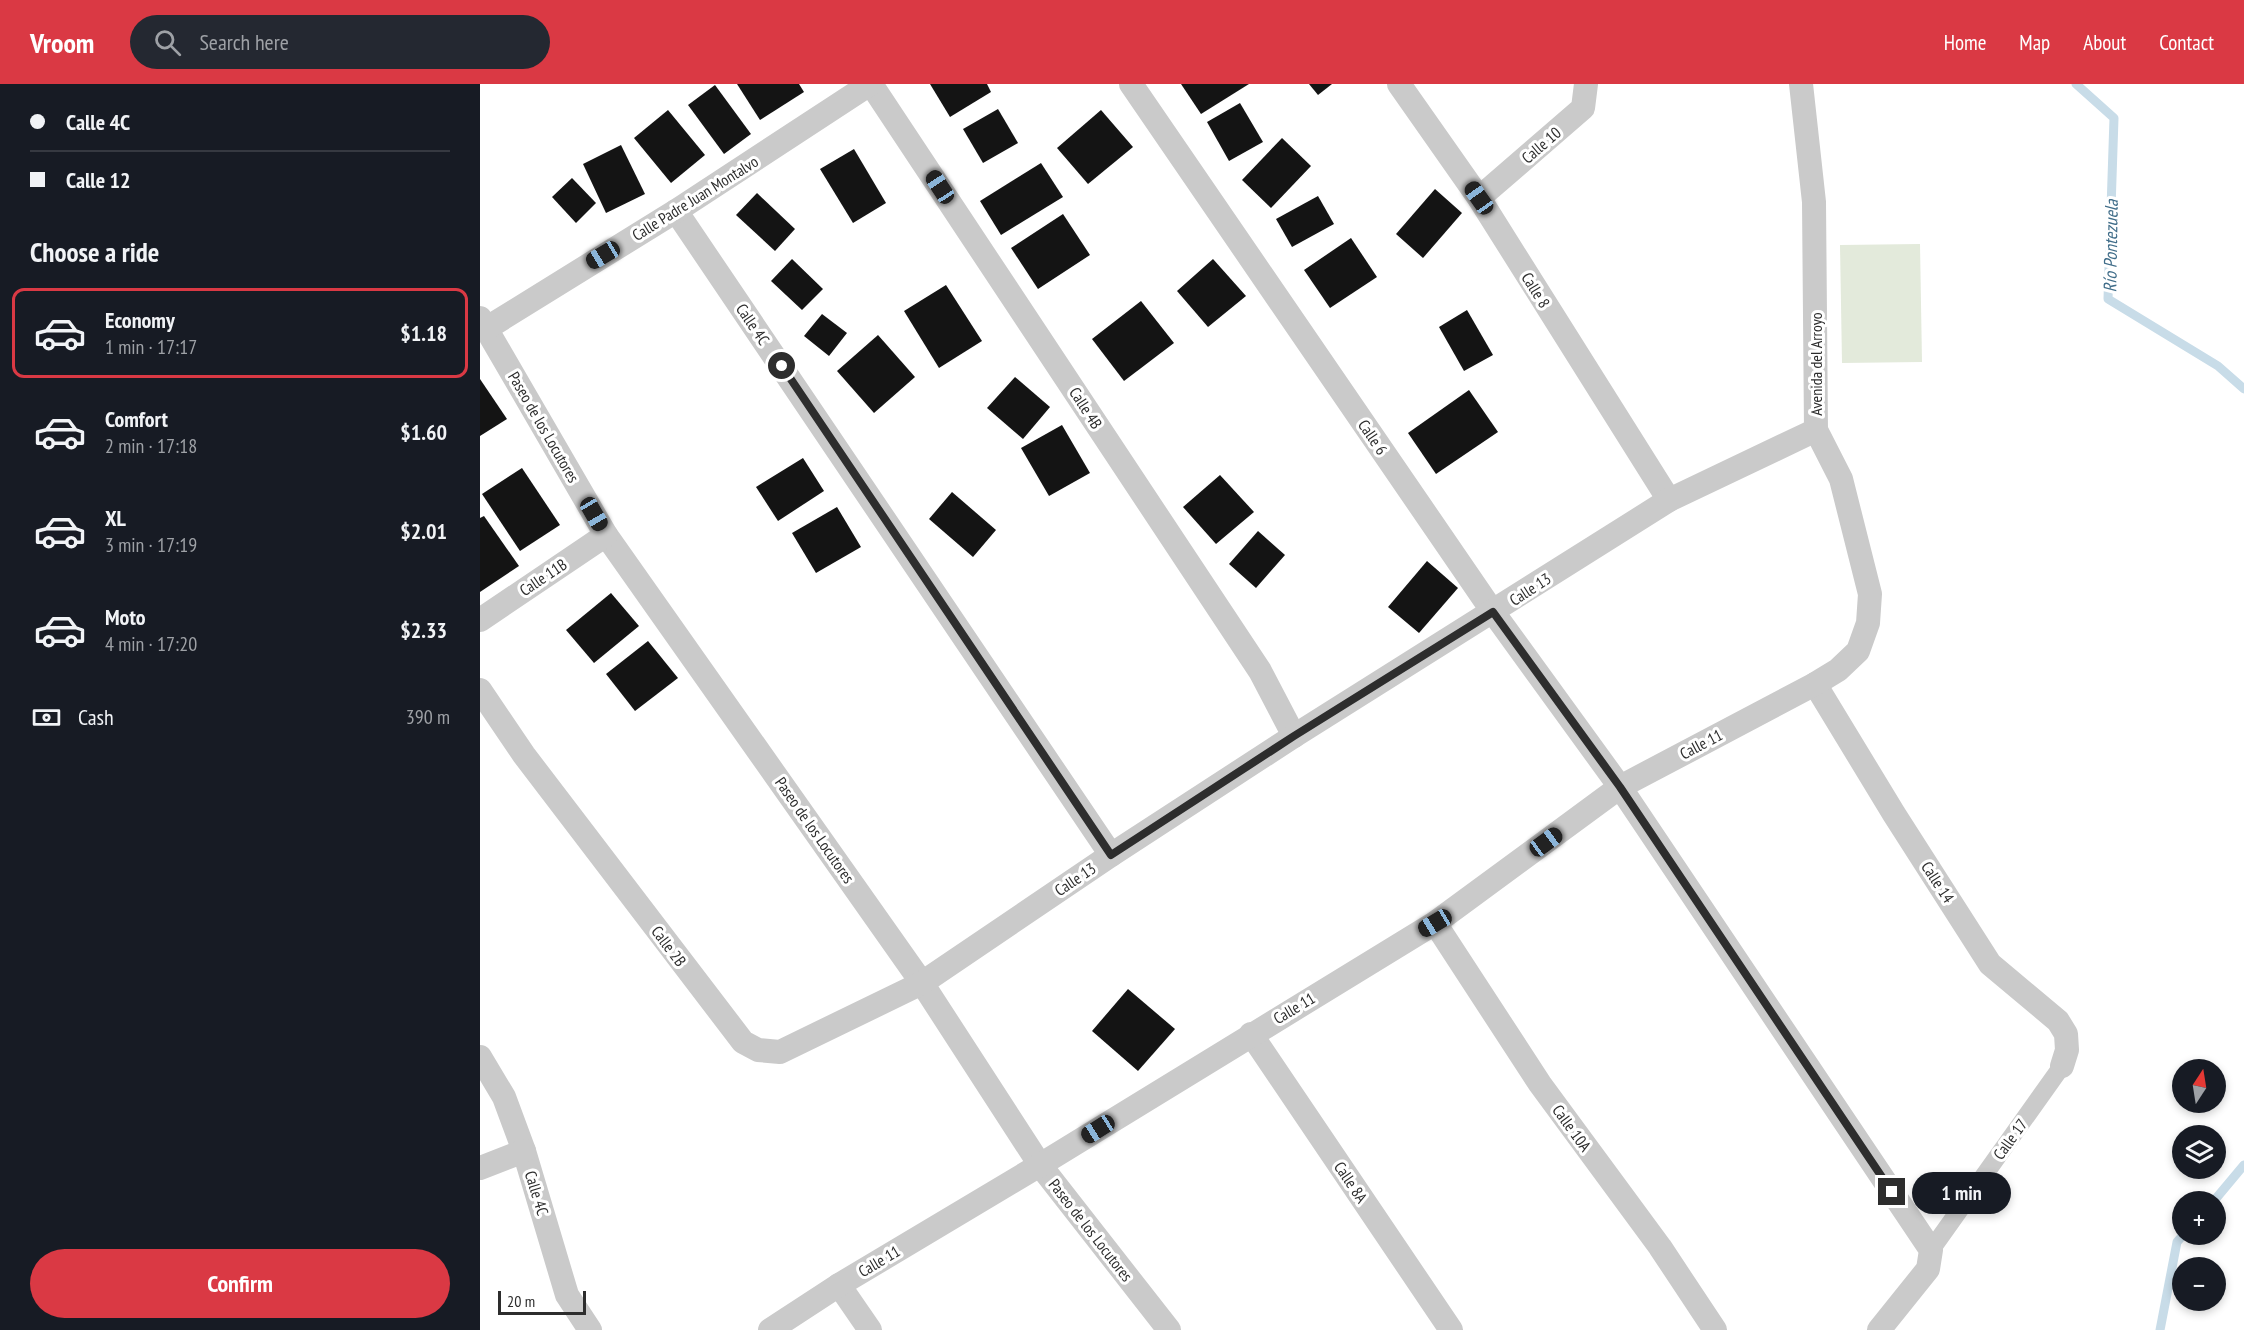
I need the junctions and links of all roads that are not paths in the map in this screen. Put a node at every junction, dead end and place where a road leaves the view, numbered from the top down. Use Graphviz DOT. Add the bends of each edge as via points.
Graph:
graph roads {
  1 [pos="871,84"];
  2 [pos="1131,84"];
  3 [pos="1399,84"];
  4 [pos="1586,84"];
  5 [pos="1801,84"];
  6 [pos="1479,198"];
  7 [pos="676,211"];
  8 [pos="483,323"];
  9 [pos="1816,430"];
  10 [pos="1670,500"];
  11 [pos="606,535"];
  12 [pos="1493,612"];
  13 [pos="480,620"];
  14 [pos="1815,684"];
  15 [pos="480,690"];
  16 [pos="1294,736"];
  17 [pos="1620,787"];
  18 [pos="1111,855"];
  19 [pos="1435,923"];
  20 [pos="922,982"];
  21 [pos="1251,1034"];
  22 [pos="480,1057"];
  23 [pos="2062,1066"];
  24 [pos="524,1152"];
  25 [pos="1040,1165"];
  26 [pos="480,1168"];
  27 [pos="1930,1250"];
  28 [pos="839,1285"];
  29 [pos="590,1330"];
  30 [pos="770,1330"];
  31 [pos="870,1330"];
  32 [pos="1169,1330"];
  33 [pos="1451,1330"];
  34 [pos="1715,1330"];
  35 [pos="1879,1330"];
  1 -- 7 [label="street, Calle Padre Juan Montalvo"];
  1 -- 16 [label="street, Calle 4B" via="1260,671"];
  2 -- 12 [label="street, Calle 6"];
  3 -- 6 [label="street, Calle 8"];
  4 -- 6 [label="street, Calle 10" via="1583,108"];
  5 -- 9 [label="street, Avenida del Arroyo" via="1814,202"];
  6 -- 10 [label="street, Calle 8"];
  7 -- 8 [label="street, Calle Padre Juan Montalvo"];
  7 -- 18 [label="street, Calle 4C"];
  8 -- 11 [label="street, Paseo de los Locutores"];
  9 -- 10 [label="street, Calle 13"];
  9 -- 14 [label="street, Avenida del Arroyo" via="1840,479 1870,594 1868,623 1858,651"];
  10 -- 12 [label="street, Calle 13"];
  11 -- 13 [label="street, Calle 11B"];
  11 -- 20 [label="street, Paseo de los Locutores"];
  12 -- 16 [label="street, Calle 13"];
  12 -- 17 [label="street, Calle 6"];
  14 -- 17 [label="street, Calle 11"];
  14 -- 23 [label="street, Calle 14" via="1990,964 2058,1021 2067,1034"];
  15 -- 20 [label="street, Calle 2B" via="524,755 743,1042 758,1050 780,1052"];
  16 -- 18 [label="street, Calle 13"];
  17 -- 19 [label="street, Calle 11"];
  17 -- 27 [label="street, Calle 6"];
  18 -- 20 [label="street, Calle 13"];
  19 -- 21 [label="street, Calle 11"];
  19 -- 34 [label="street, Calle 10A" via="1540,1084 1660,1247"];
  20 -- 25 [label="street, Paseo de los Locutores"];
  21 -- 25 [label="street, Calle 11"];
  21 -- 33 [label="street, Calle 8A"];
  22 -- 24 [label="street, Calle 4C" via="504,1097"];
  23 -- 27 [label="street, Calle 17"];
  24 -- 26 [label="street"];
  24 -- 29 [label="street, Calle 4C" via="567,1295"];
  25 -- 28 [label="street, Calle 11"];
  25 -- 32 [label="street, Paseo de los Locutores"];
  27 -- 35 [label="street, Calle 17" via="1928,1269"];
  28 -- 30 [label="street, Calle 11"];
  28 -- 31 [label="street"];
}
